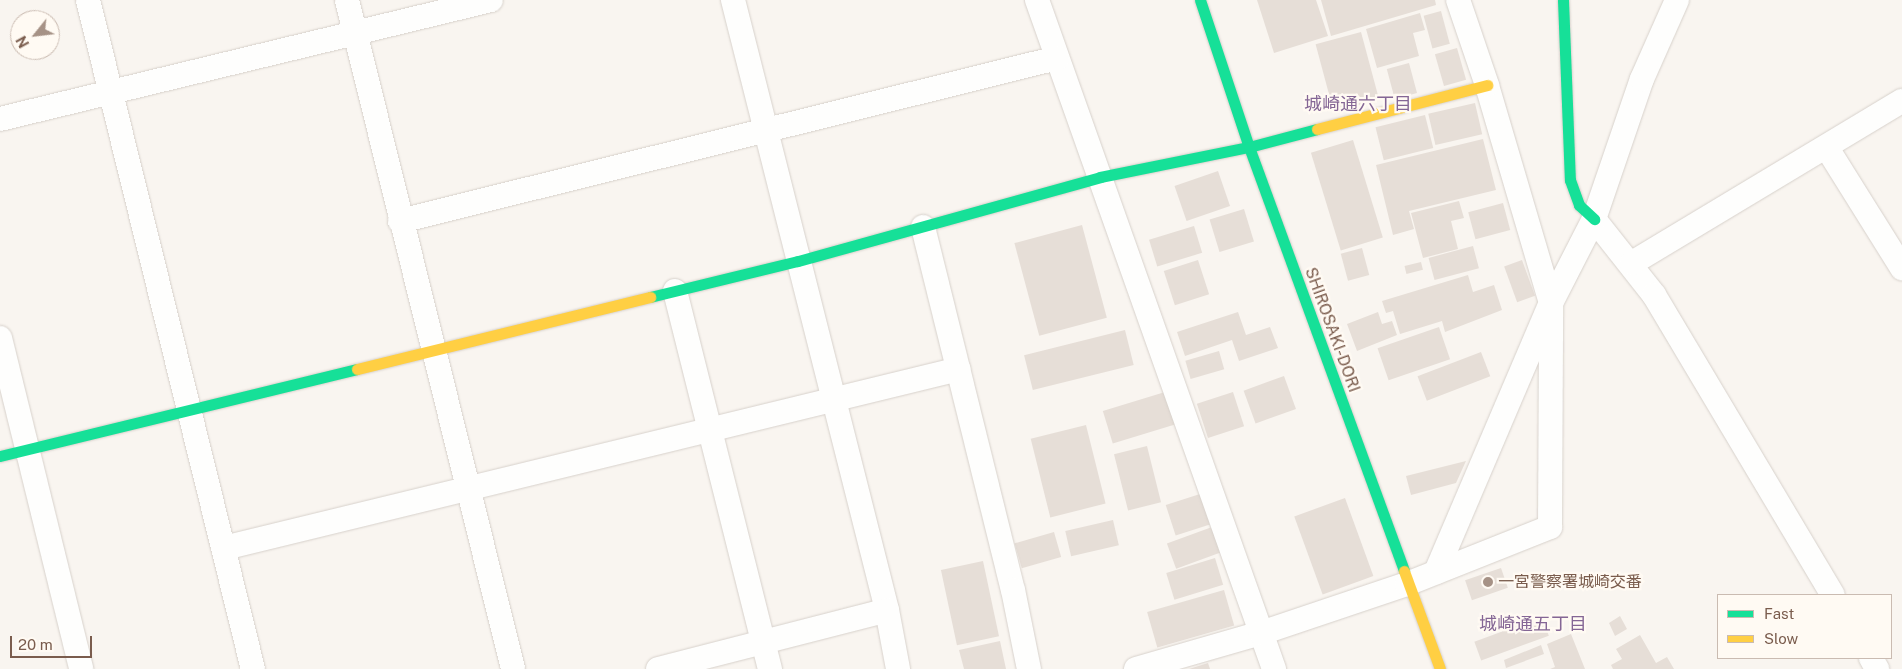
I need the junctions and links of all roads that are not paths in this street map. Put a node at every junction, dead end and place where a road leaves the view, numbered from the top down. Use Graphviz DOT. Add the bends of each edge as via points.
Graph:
graph roads {
  1 [pos="88,0"];
  2 [pos="347,0"];
  3 [pos="491,0"];
  4 [pos="733,0"];
  5 [pos="1036,0"];
  6 [pos="1200,0"];
  7 [pos="1458,0"];
  8 [pos="1563,0"];
  9 [pos="1677,0"];
  10 [pos="354,35"];
  11 [pos="1057,58"];
  12 [pos="1487,86"];
  13 [pos="112,91"];
  14 [pos="1902,102"];
  15 [pos="0,119"];
  16 [pos="765,128"];
  17 [pos="1249,147"];
  18 [pos="1827,148"];
  19 [pos="1100,176"];
  20 [pos="1594,219"];
  21 [pos="400,221"];
  22 [pos="923,227"];
  23 [pos="798,261"];
  24 [pos="1632,263"];
  25 [pos="1902,268"];
  26 [pos="675,291"];
  27 [pos="1551,303"];
  28 [pos="0,338"];
  29 [pos="433,352"];
  30 [pos="958,369"];
  31 [pos="832,399"];
  32 [pos="191,411"];
  33 [pos="709,428"];
  34 [pos="28,449"];
  35 [pos="0,456"];
  36 [pos="466,487"];
  37 [pos="224,548"];
  38 [pos="1436,572"];
  39 [pos="1407,584"];
  40 [pos="1832,594"];
  41 [pos="887,610"];
  42 [pos="1261,633"];
  43 [pos="762,641"];
  44 [pos="81,669"];
  45 [pos="253,669"];
  46 [pos="513,669"];
  47 [pos="658,669"];
  48 [pos="770,669"];
  49 [pos="898,669"];
  50 [pos="1029,669"];
  51 [pos="1136,669"];
  52 [pos="1274,669"];
  53 [pos="1440,669"];
  1 -- 13 [label="street"];
  2 -- 10 [label="street"];
  3 -- 10 [label="street"];
  4 -- 16 [label="street"];
  5 -- 11 [label="street"];
  6 -- 17 [label="street, SHIROSAKI-DORI"];
  7 -- 12 [label="street"];
  8 -- 20 [label="street" via="1570,180 1579,205"];
  9 -- 20 [label="street" via="1642,79"];
  10 -- 13 [label="street"];
  10 -- 21 [label="street"];
  11 -- 16 [label="street"];
  11 -- 19 [label="street"];
  12 -- 17 [label="street"];
  12 -- 27 [label="street"];
  13 -- 15 [label="street"];
  13 -- 32 [label="street"];
  14 -- 18 [label="street"];
  16 -- 21 [label="street"];
  16 -- 23 [label="street"];
  17 -- 19 [label="street"];
  17 -- 39 [label="street, SHIROSAKI-DORI"];
  18 -- 24 [label="street"];
  18 -- 25 [label="street"];
  19 -- 22 [label="street"];
  19 -- 42 [label="street"];
  20 -- 24 [label="street"];
  20 -- 27 [label="street"];
  21 -- 29 [label="street"];
  22 -- 23 [label="street"];
  22 -- 30 [label="street"];
  23 -- 26 [label="street"];
  23 -- 31 [label="street"];
  24 -- 40 [label="street"];
  26 -- 29 [label="street"];
  26 -- 33 [label="street"];
  27 -- 38 [label="street"];
  27 -- 38 [label="street" via="1550,527"];
  28 -- 34 [label="street"];
  29 -- 32 [label="street"];
  29 -- 36 [label="street"];
  30 -- 31 [label="street"];
  30 -- 50 [label="street" via="1013,590"];
  31 -- 33 [label="street"];
  31 -- 41 [label="street"];
  32 -- 34 [label="street"];
  32 -- 37 [label="street"];
  33 -- 36 [label="street"];
  33 -- 43 [label="street"];
  34 -- 35 [label="street"];
  34 -- 44 [label="street"];
  36 -- 37 [label="street"];
  36 -- 46 [label="street"];
  37 -- 45 [label="street"];
  38 -- 39 [label="street"];
  39 -- 42 [label="street"];
  39 -- 53 [label="street, SHIROSAKI-DORI"];
  41 -- 43 [label="street"];
  41 -- 49 [label="street"];
  42 -- 51 [label="street"];
  42 -- 52 [label="street"];
  43 -- 47 [label="street"];
  43 -- 48 [label="street"];
}
